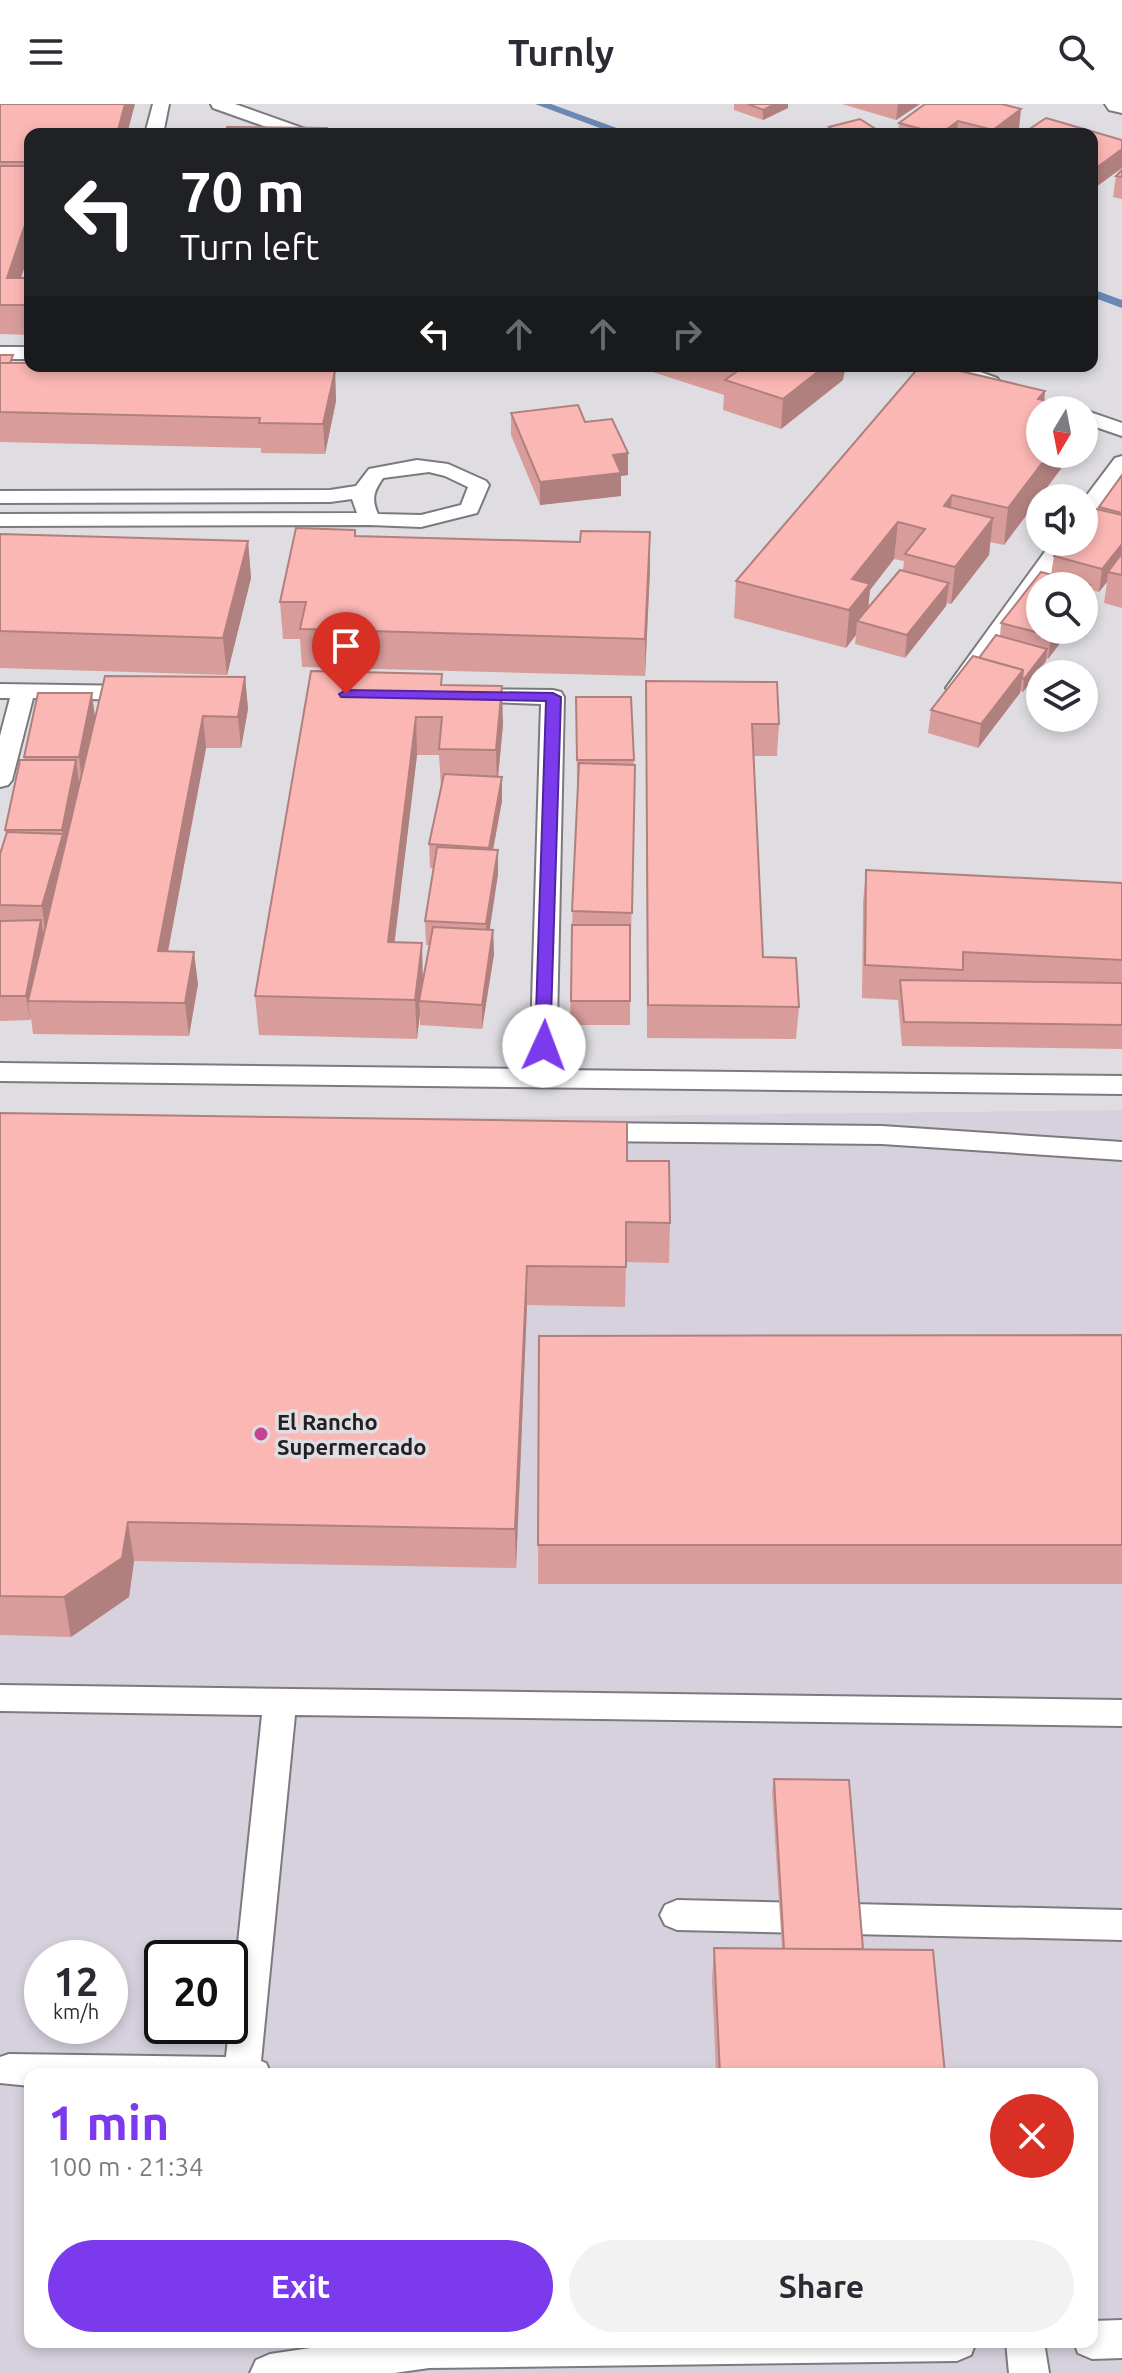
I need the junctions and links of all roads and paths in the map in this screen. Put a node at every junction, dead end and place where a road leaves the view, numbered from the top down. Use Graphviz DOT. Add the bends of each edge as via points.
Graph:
graph roads {
  1 [pos="161,104"];
  2 [pos="219,104"];
  3 [pos="155,128"];
  4 [pos="285,128"];
  5 [pos="0,353"];
  6 [pos="24,353"];
  7 [pos="963,372"];
  8 [pos="1013,390"];
  9 [pos="1098,421"];
  10 [pos="1122,430"];
  11 [pos="1122,462"];
  12 [pos="364,491"];
  13 [pos="1098,495"];
  14 [pos="0,497"];
  15 [pos="370,519"];
  16 [pos="0,520"];
  17 [pos="1053,556"];
  18 [pos="12,692"];
  19 [pos="161,693"];
  20 [pos="442,695"];
  21 [pos="940,711"];
  22 [pos="0,780"];
  23 [pos="0,1072"];
  24 [pos="543,1078"];
  25 [pos="1122,1085"];
  26 [pos="567,1132"];
  27 [pos="1122,1151"];
  28 [pos="0,1698"];
  29 [pos="280,1701"];
  30 [pos="1122,1713"];
  31 [pos="677,1915"];
  32 [pos="1122,1925"];
  33 [pos="243,2068"];
  34 [pos="9,2070"];
  35 [pos="24,2070"];
  36 [pos="1122,2339"];
  37 [pos="1098,2340"];
  38 [pos="504,2348"];
  39 [pos="1026,2348"];
  40 [pos="270,2373"];
  41 [pos="1029,2373"];
  1 -- 3 [label="lane"];
  2 -- 4 [label="lane"];
  5 -- 6 [label="lane"];
  7 -- 8 [label="lane"];
  9 -- 10 [label="lane"];
  11 -- 13 [label="lane"];
  12 -- 14 [label="lane" via="330,496"];
  12 -- 15 [label="lane" via="362,502"];
  12 -- 15 [label="lane" via="376,473 417,464 454,470 479,485 470,509 428,522"];
  15 -- 16 [label="lane"];
  17 -- 21 [label="lane"];
  18 -- 19 [label="lane"];
  18 -- 22 [label="lane"];
  20 -- 24 [label="lane" via="553,697"];
  23 -- 24 [label="lane"];
  24 -- 25 [label="lane"];
  26 -- 27 [label="lane" via="882,1135"];
  28 -- 29 [label="lane"];
  29 -- 30 [label="lane"];
  29 -- 33 [label="lane"];
  31 -- 32 [label="lane"];
  34 -- 35 [label="lane"];
  36 -- 37 [label="lane"];
  38 -- 40 [label="lane" via="429,2349"];
  39 -- 41 [label="lane"];
}
